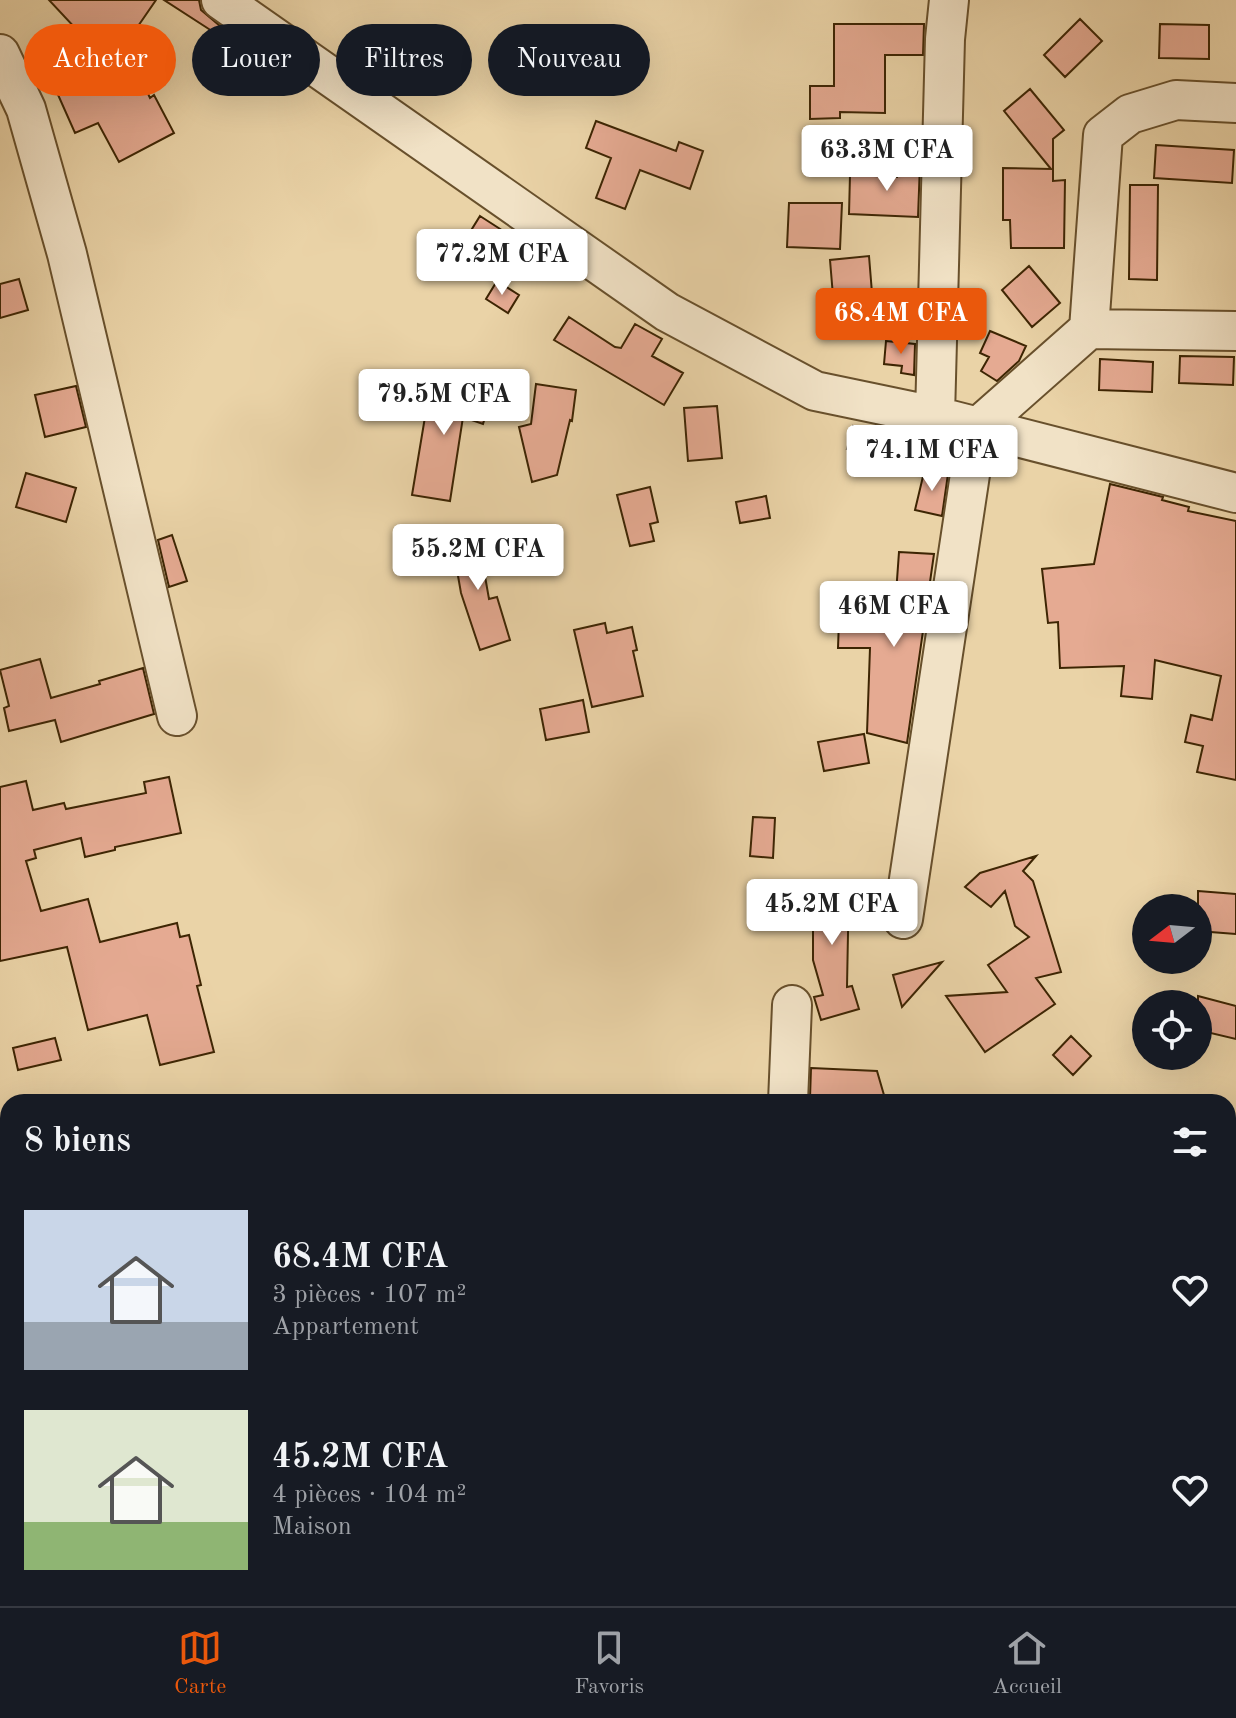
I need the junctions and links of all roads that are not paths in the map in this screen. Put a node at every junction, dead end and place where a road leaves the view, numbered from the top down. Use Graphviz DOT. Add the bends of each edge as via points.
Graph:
graph roads {
  1 [pos="221,0"];
  2 [pos="949,0"];
  3 [pos="0,54"];
  4 [pos="1236,103"];
  5 [pos="1089,329"];
  6 [pos="1236,331"];
  7 [pos="935,416"];
  8 [pos="977,428"];
  9 [pos="1236,493"];
  10 [pos="177,716"];
  11 [pos="903,919"];
  12 [pos="792,1005"];
  13 [pos="788,1094"];
  1 -- 7 [label="street" via="667,312 815,391"];
  2 -- 7 [label="street"];
  3 -- 10 [label="street" via="26,109 67,254"];
  4 -- 5 [label="street" via="1176,100 1130,114 1103,135"];
  5 -- 6 [label="street"];
  5 -- 8 [label="street"];
  7 -- 8 [label="street"];
  8 -- 9 [label="street"];
  8 -- 11 [label="street"];
  12 -- 13 [label="street"];
}
